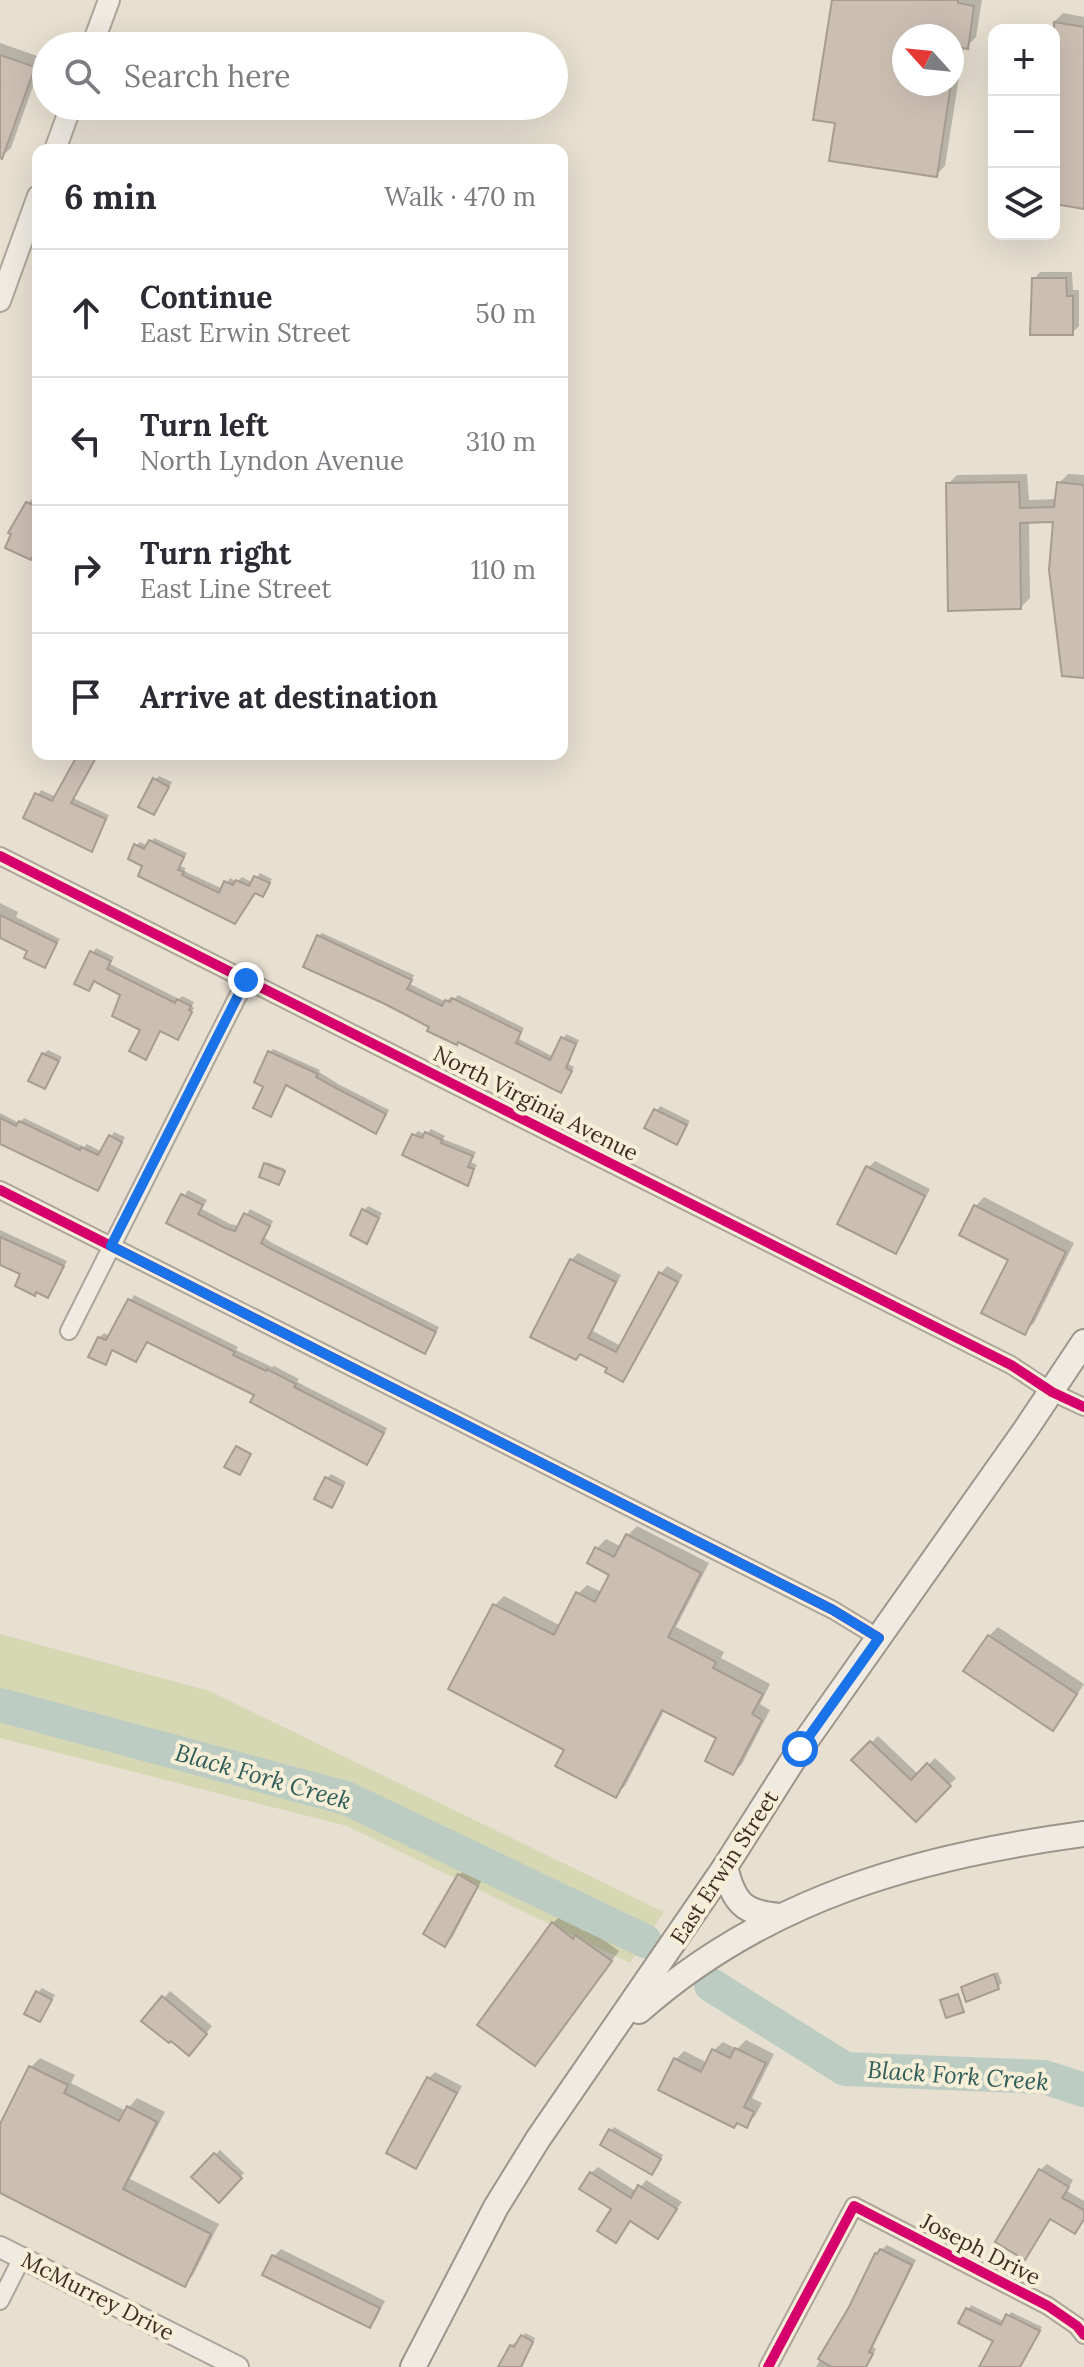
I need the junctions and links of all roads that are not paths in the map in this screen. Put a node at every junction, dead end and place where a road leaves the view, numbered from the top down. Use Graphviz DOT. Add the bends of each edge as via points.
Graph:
graph roads {
  1 [pos="109,0"];
  2 [pos="97,32"];
  3 [pos="66,120"];
  4 [pos="57,144"];
  5 [pos="32,213"];
  6 [pos="0,301"];
  7 [pos="0,856"];
  8 [pos="246,980"];
  9 [pos="0,1190"];
  10 [pos="111,1246"];
  11 [pos="69,1331"];
  12 [pos="1084,1342"];
  13 [pos="1052,1392"];
  14 [pos="1084,1407"];
  15 [pos="879,1638"];
  16 [pos="1084,1834"];
  17 [pos="725,1867"];
  18 [pos="780,1916"];
  19 [pos="610,2036"];
  20 [pos="0,2247"];
  21 [pos="22,2258"];
  22 [pos="0,2301"];
  23 [pos="1084,2335"];
  24 [pos="238,2367"];
  25 [pos="413,2367"];
  26 [pos="768,2367"];
  1 -- 2 [label="street"];
  3 -- 4 [label="street"];
  5 -- 6 [label="street"];
  7 -- 8 [label="street, North Virginia Avenue"];
  8 -- 10 [label="street"];
  8 -- 13 [label="street, North Virginia Avenue" via="1011,1365"];
  9 -- 10 [label="street"];
  10 -- 11 [label="street"];
  10 -- 15 [label="street" via="833,1610"];
  12 -- 13 [label="main road, East Erwin Street"];
  13 -- 14 [label="street, North Virginia Avenue"];
  13 -- 15 [label="main road, East Erwin Street"];
  15 -- 17 [label="main road, East Erwin Street"];
  16 -- 18 [label="main road" via="921,1863"];
  17 -- 18 [label="main road" via="743,1905 752,1912"];
  17 -- 19 [label="main road, East Erwin Street"];
  18 -- 19 [label="main road" via="673,1981"];
  19 -- 25 [label="main road, East Erwin Street" via="496,2207"];
  20 -- 21 [label="street, McMurrey Drive"];
  21 -- 22 [label="street"];
  21 -- 24 [label="street, McMurrey Drive"];
  23 -- 26 [label="street, Joseph Drive" via="1048,2306 854,2206"];
}
